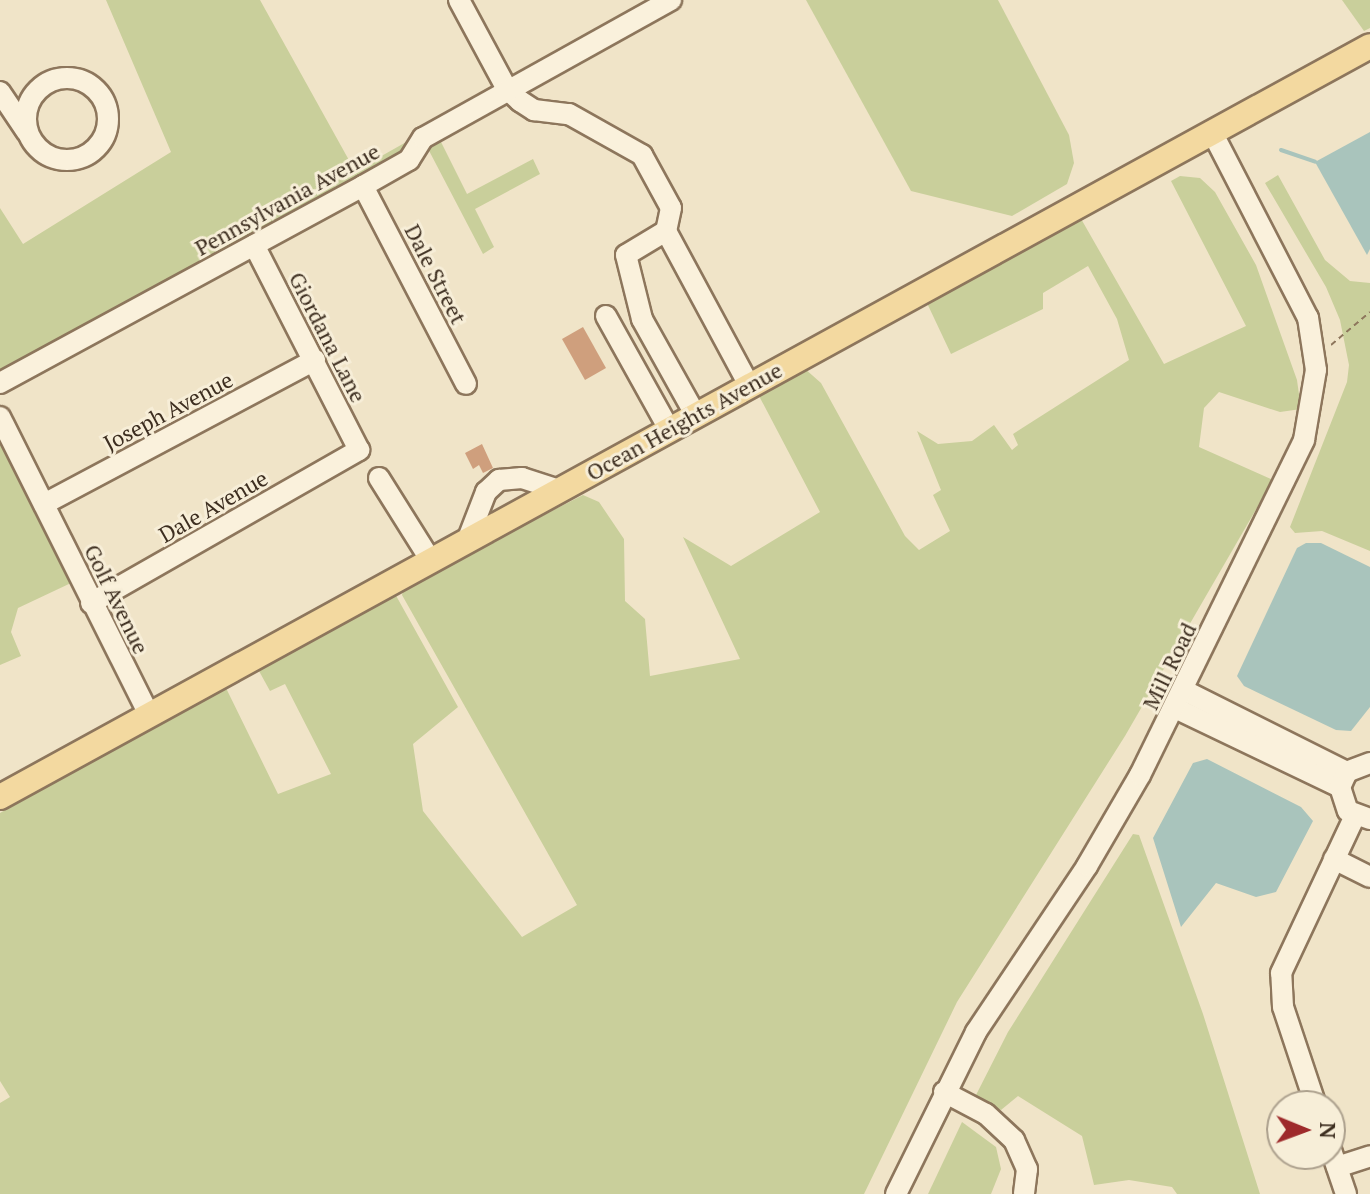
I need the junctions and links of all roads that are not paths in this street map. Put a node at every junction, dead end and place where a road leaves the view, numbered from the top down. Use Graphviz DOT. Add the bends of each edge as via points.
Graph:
graph roads {
  1 [pos="459,0"];
  2 [pos="671,0"];
  3 [pos="639,8"];
  4 [pos="1370,46"];
  5 [pos="507,89"];
  6 [pos="0,90"];
  7 [pos="34,93"];
  8 [pos="27,132"];
  9 [pos="1212,132"];
  10 [pos="363,186"];
  11 [pos="666,231"];
  12 [pos="254,245"];
  13 [pos="606,316"];
  14 [pos="315,360"];
  15 [pos="0,383"];
  16 [pos="466,384"];
  17 [pos="749,385"];
  18 [pos="695,414"];
  19 [pos="0,417"];
  20 [pos="669,429"];
  21 [pos="359,450"];
  22 [pos="379,478"];
  23 [pos="559,490"];
  24 [pos="44,504"];
  25 [pos="467,541"];
  26 [pos="431,561"];
  27 [pos="91,603"];
  28 [pos="1179,699"];
  29 [pos="149,715"];
  30 [pos="1370,763"];
  31 [pos="1344,779"];
  32 [pos="0,797"];
  33 [pos="1363,818"];
  34 [pos="1334,859"];
  35 [pos="1370,877"];
  36 [pos="1311,1090"];
  37 [pos="944,1092"];
  38 [pos="1370,1156"];
  39 [pos="1346,1157"];
  40 [pos="1027,1169"];
  41 [pos="1338,1170"];
  42 [pos="896,1194"];
  43 [pos="1024,1194"];
  44 [pos="1039,1194"];
  45 [pos="1346,1194"];
  1 -- 5 [label="street"];
  2 -- 3 [label="street, Pennsylvania Avenue"];
  3 -- 5 [label="street, Pennsylvania Avenue"];
  4 -- 9 [label="main road, Ocean Heights Avenue"];
  5 -- 10 [label="street, Pennsylvania Avenue" via="423,138 409,160"];
  5 -- 11 [label="street" via="534,110 569,114 638,152 671,208"];
  6 -- 7 [label="street"];
  6 -- 8 [label="street"];
  7 -- 8 [label="street" via="25,118"];
  7 -- 8 [label="street" via="56,78 83,80 103,98 108,125 95,149 70,160 43,153"];
  9 -- 17 [label="main road, Ocean Heights Avenue"];
  9 -- 28 [label="street, Mill Road" via="1296,287 1315,343 1316,386 1298,453"];
  10 -- 12 [label="street, Pennsylvania Avenue"];
  10 -- 16 [label="street, Dale Street"];
  11 -- 17 [label="street"];
  11 -- 18 [label="street" via="626,255 642,319"];
  12 -- 14 [label="street, Giordana Lane"];
  12 -- 15 [label="street, Pennsylvania Avenue"];
  13 -- 20 [label="street"];
  14 -- 21 [label="street, Giordana Lane"];
  14 -- 24 [label="street, Joseph Avenue"];
  17 -- 18 [label="main road, Ocean Heights Avenue"];
  18 -- 20 [label="main road, Ocean Heights Avenue"];
  19 -- 24 [label="street"];
  20 -- 23 [label="main road, Ocean Heights Avenue"];
  21 -- 27 [label="street, Dale Avenue"];
  22 -- 26 [label="street"];
  23 -- 25 [label="main road, Ocean Heights Avenue"];
  23 -- 25 [label="street" via="522,478 499,480 486,492"];
  24 -- 27 [label="street, Golf Avenue"];
  25 -- 26 [label="main road, Ocean Heights Avenue"];
  26 -- 29 [label="main road, Ocean Heights Avenue"];
  27 -- 29 [label="street, Golf Avenue"];
  28 -- 31 [label="street"];
  28 -- 37 [label="street, Mill Road" via="1113,824 991,1007"];
  29 -- 32 [label="main road, Ocean Heights Avenue"];
  30 -- 31 [label="street"];
  31 -- 33 [label="street" via="1343,804"];
  33 -- 34 [label="street"];
  34 -- 35 [label="street"];
  34 -- 36 [label="street" via="1280,982"];
  37 -- 40 [label="street" via="982,1111 1011,1136"];
  37 -- 42 [label="street, Mill Road"];
  38 -- 39 [label="street"];
  40 -- 43 [label="street"];
  40 -- 44 [label="street"];
  41 -- 45 [label="street"];
}
